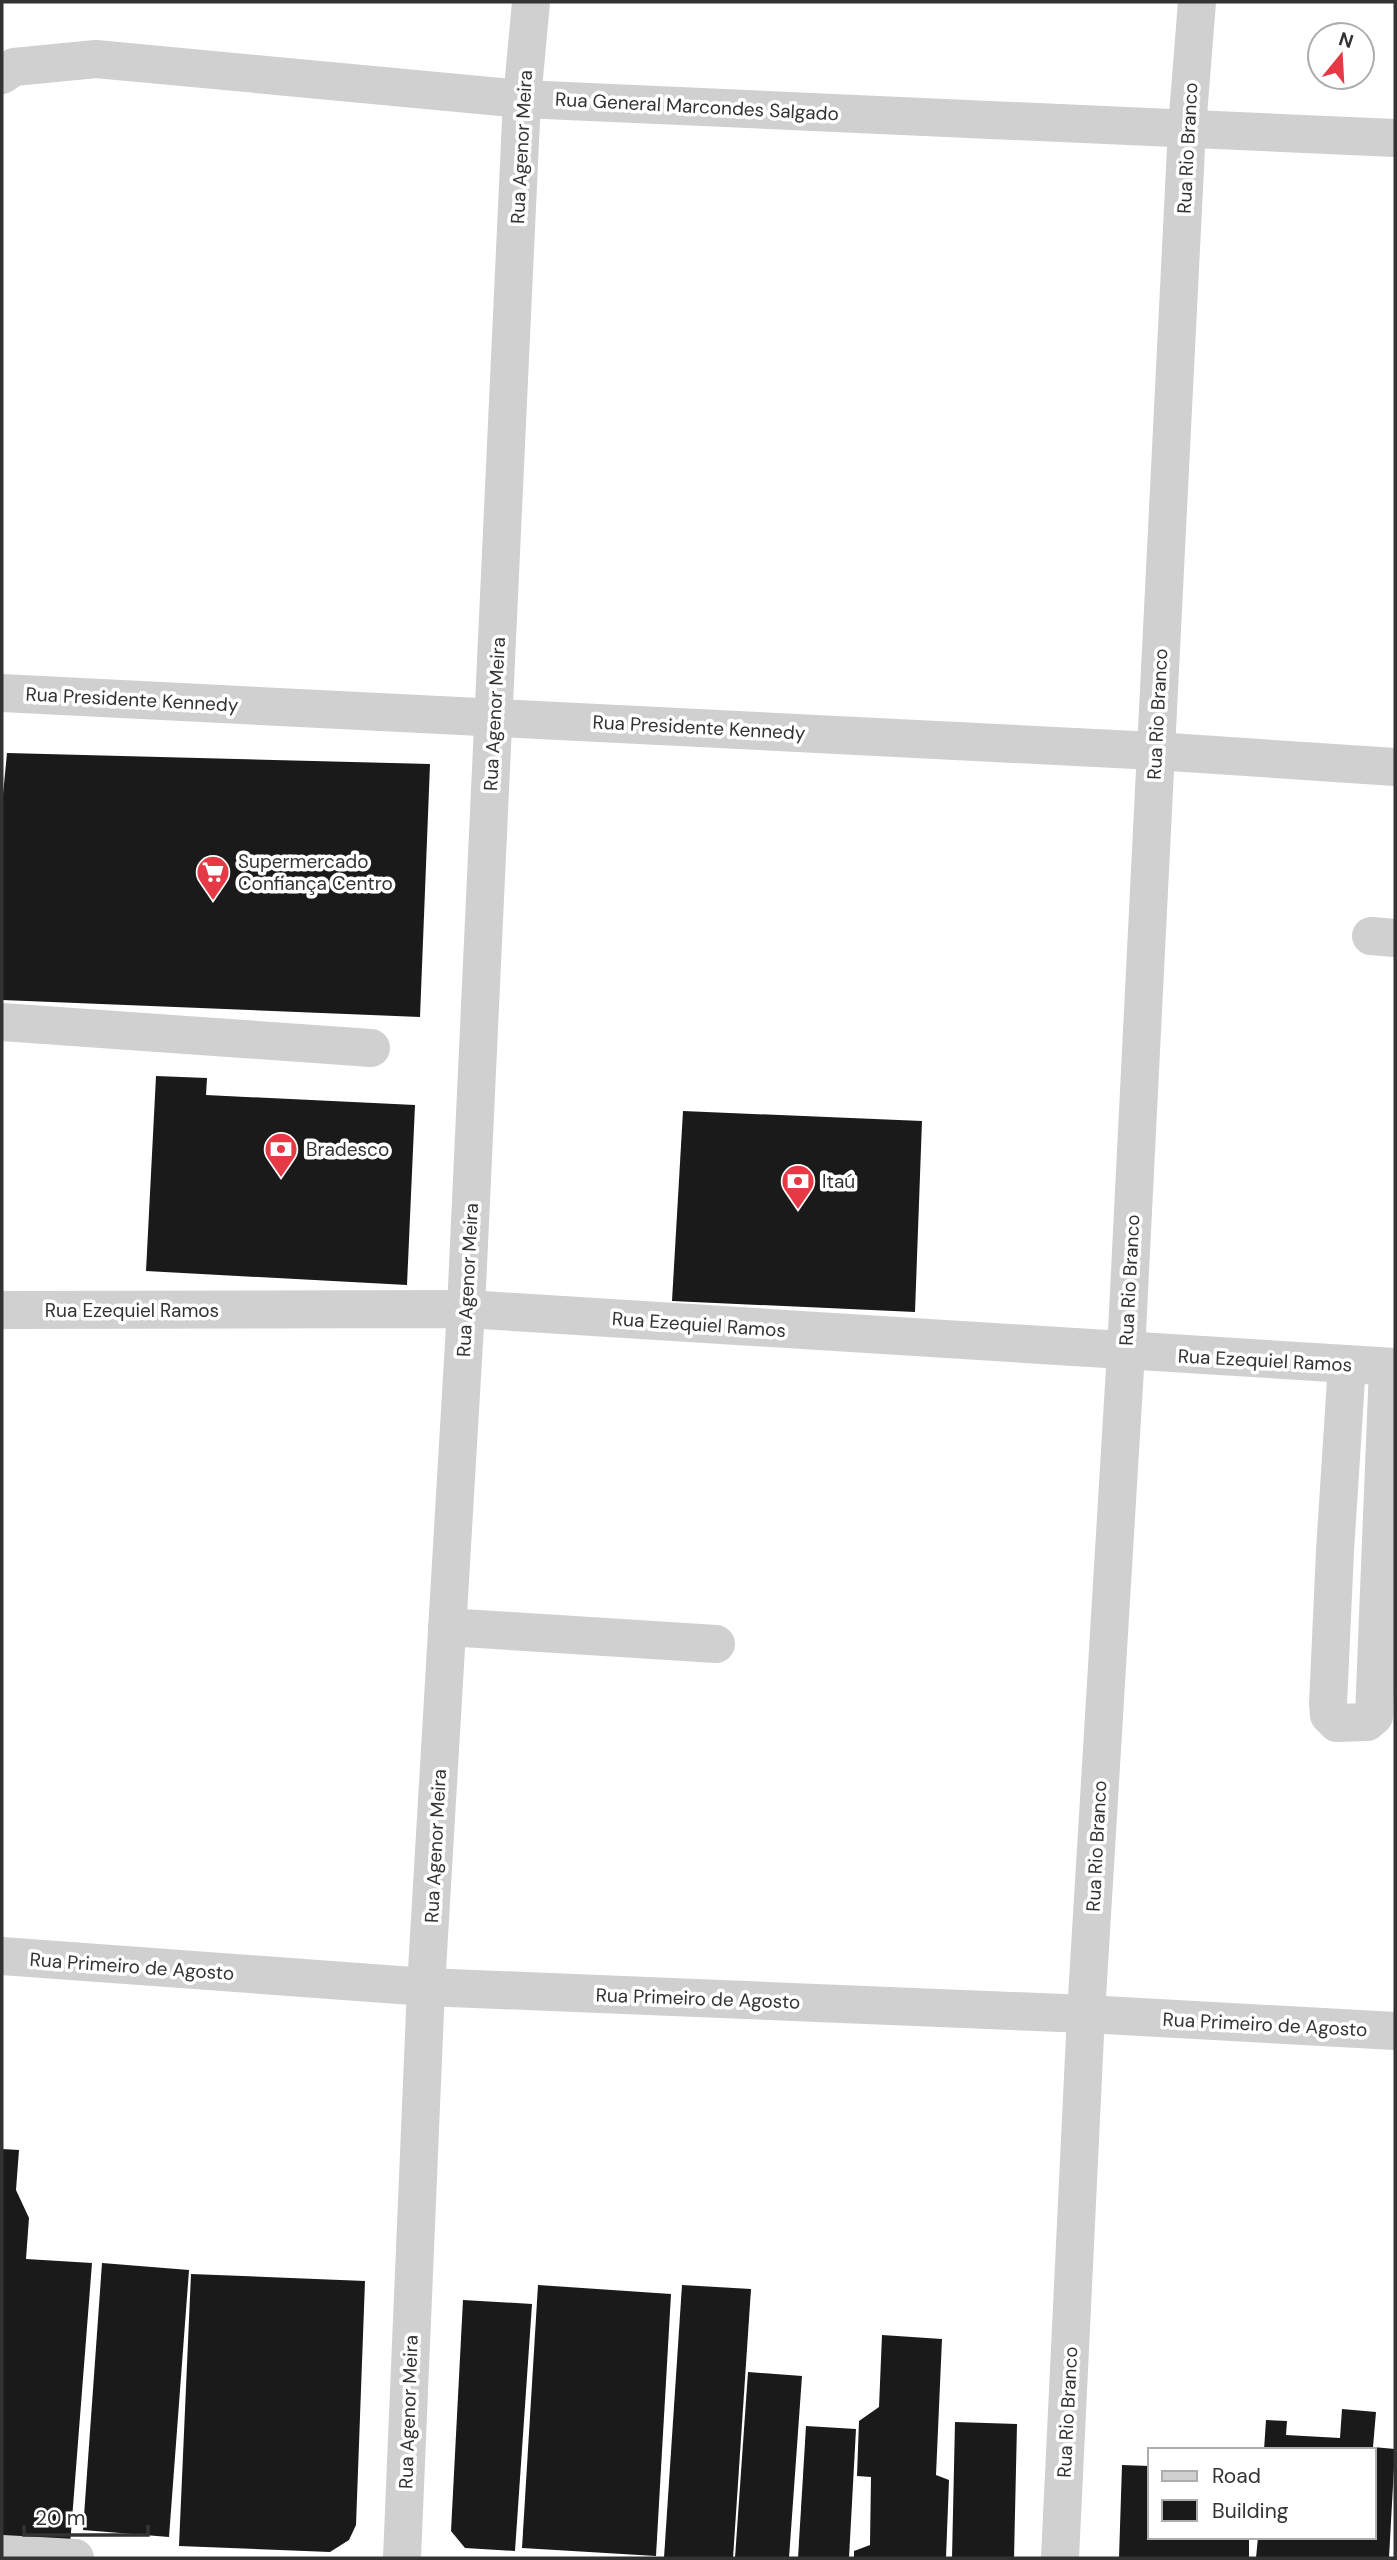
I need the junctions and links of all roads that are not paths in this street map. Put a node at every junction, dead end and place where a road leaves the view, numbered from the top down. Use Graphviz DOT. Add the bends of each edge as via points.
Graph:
graph roads {
  1 [pos="531,2"];
  2 [pos="1197,2"];
  3 [pos="2,75"];
  4 [pos="522,99"];
  5 [pos="1187,128"];
  6 [pos="1395,138"];
  7 [pos="2,693"];
  8 [pos="494,717"];
  9 [pos="1155,751"];
  10 [pos="1395,767"];
  11 [pos="2,1022"];
  12 [pos="371,1048"];
  13 [pos="466,1309"];
  14 [pos="2,1310"];
  15 [pos="1126,1352"];
  16 [pos="1347,1364"];
  17 [pos="1391,1367"];
  18 [pos="447,1628"];
  19 [pos="716,1644"];
  20 [pos="2,1956"];
  21 [pos="426,1987"];
  22 [pos="1086,2014"];
  23 [pos="1395,2031"];
  24 [pos="2,2554"];
  25 [pos="75,2558"];
  26 [pos="402,2558"];
  27 [pos="1059,2558"];
  1 -- 4 [label="street, Rua Agenor Meira"];
  2 -- 5 [label="street, Rua Rio Branco"];
  3 -- 4 [label="street, Rua General Marcondes Salgado" via="14,67 96,59"];
  4 -- 5 [label="street, Rua General Marcondes Salgado"];
  4 -- 8 [label="street, Rua Agenor Meira"];
  5 -- 6 [label="street, Rua General Marcondes Salgado"];
  5 -- 9 [label="street, Rua Rio Branco"];
  7 -- 8 [label="street, Rua Presidente Kennedy"];
  8 -- 9 [label="street, Rua Presidente Kennedy"];
  8 -- 13 [label="street, Rua Agenor Meira"];
  9 -- 10 [label="street, Rua Presidente Kennedy"];
  9 -- 15 [label="street, Rua Rio Branco"];
  11 -- 12 [label="street"];
  13 -- 14 [label="street, Rua Ezequiel Ramos"];
  13 -- 15 [label="street, Rua Ezequiel Ramos"];
  13 -- 18 [label="street, Rua Agenor Meira"];
  15 -- 16 [label="street, Rua Ezequiel Ramos"];
  15 -- 22 [label="street, Rua Rio Branco"];
  16 -- 17 [label="street, Rua Ezequiel Ramos"];
  16 -- 17 [label="street" via="1328,1704 1329,1715 1337,1723 1367,1722 1374,1716"];
  18 -- 19 [label="street"];
  18 -- 21 [label="street, Rua Agenor Meira"];
  20 -- 21 [label="street, Rua Primeiro de Agosto"];
  21 -- 22 [label="street, Rua Primeiro de Agosto"];
  21 -- 26 [label="street, Rua Agenor Meira"];
  22 -- 23 [label="street, Rua Primeiro de Agosto"];
  22 -- 27 [label="street, Rua Rio Branco"];
  24 -- 25 [label="street"];
}
